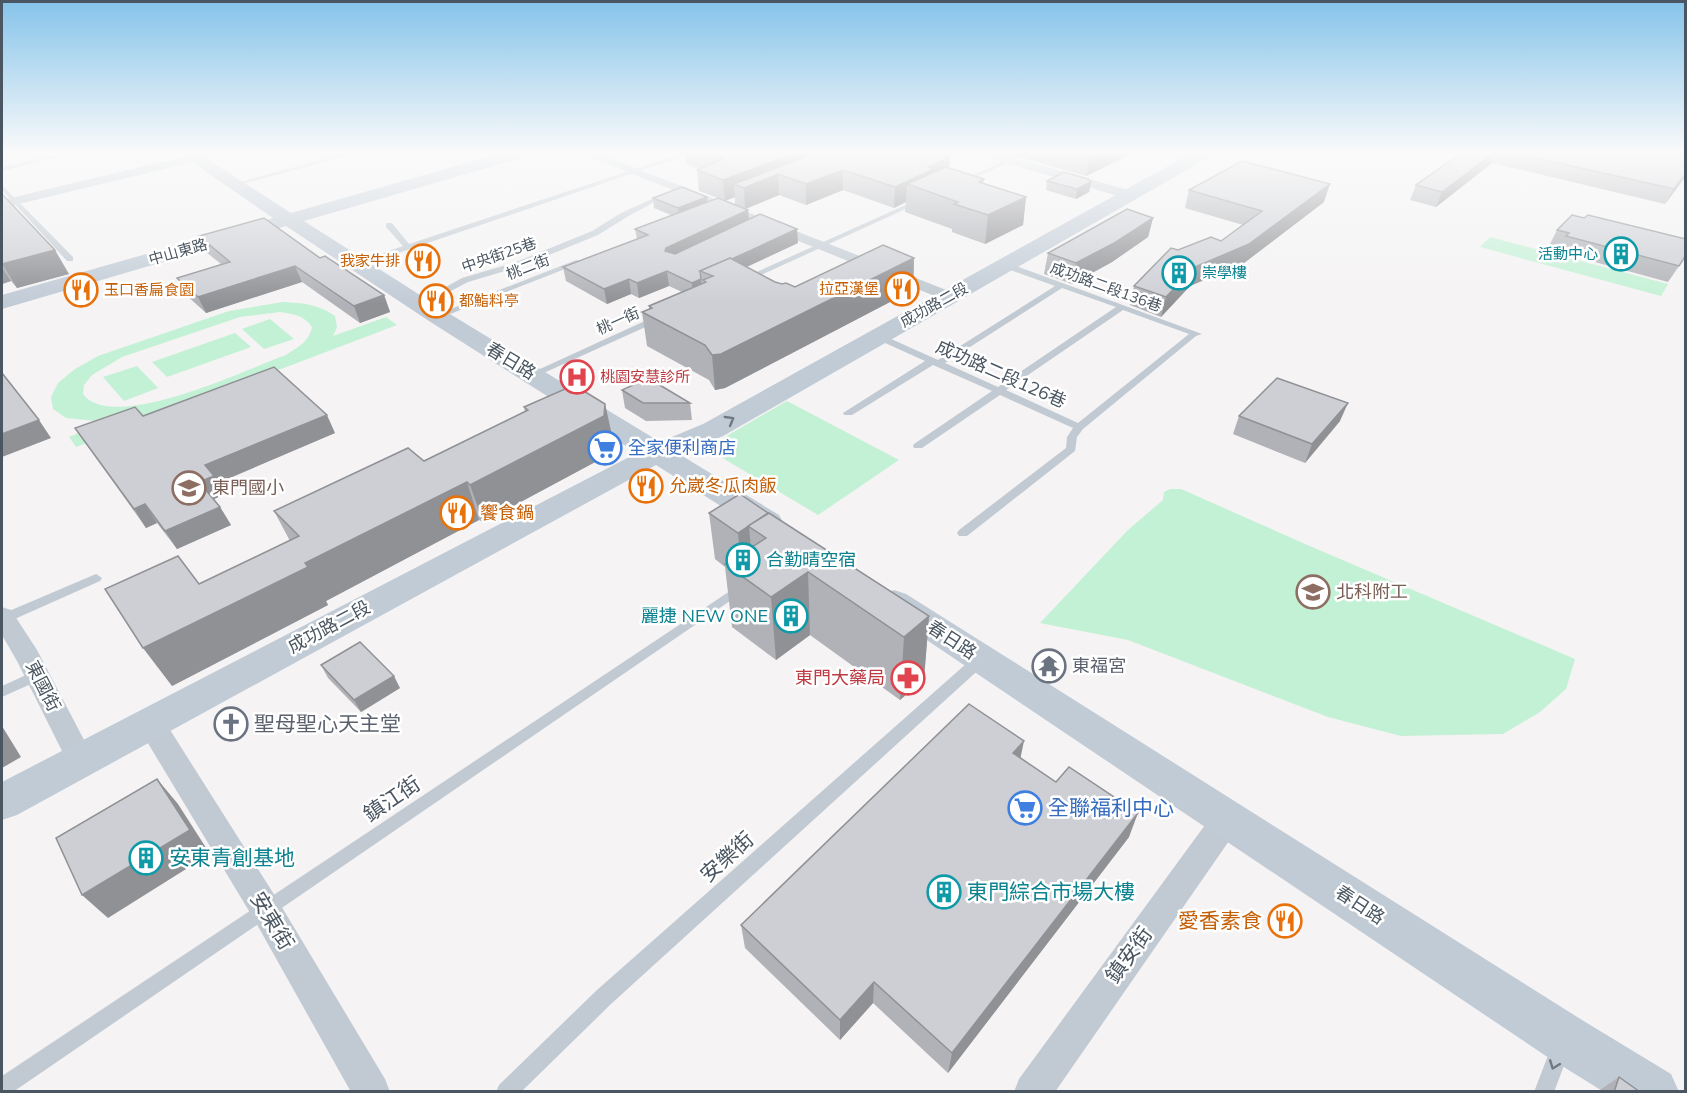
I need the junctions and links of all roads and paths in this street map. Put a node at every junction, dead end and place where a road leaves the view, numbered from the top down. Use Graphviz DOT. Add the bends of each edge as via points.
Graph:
graph roads {
  1 [pos="17,202"];
  2 [pos="265,202"];
  3 [pos="350,202"];
  4 [pos="542,202"];
  5 [pos="651,202"];
  6 [pos="706,202"];
  7 [pos="734,202"];
  8 [pos="916,202"];
  9 [pos="1103,202"];
  10 [pos="1105,202"];
  11 [pos="717,208"];
  12 [pos="292,219"];
  13 [pos="389,225"];
  14 [pos="822,244"];
  15 [pos="408,247"];
  16 [pos="589,258"];
  17 [pos="70,259"];
  18 [pos="357,264"];
  19 [pos="1005,265"];
  20 [pos="736,283"];
  21 [pos="1062,285"];
  22 [pos="940,293"];
  23 [pos="2,302"];
  24 [pos="1122,307"];
  25 [pos="428,310"];
  26 [pos="662,316"];
  27 [pos="877,336"];
  28 [pos="935,363"];
  29 [pos="534,374"];
  30 [pos="999,391"];
  31 [pos="848,414"];
  32 [pos="1079,427"];
  33 [pos="918,446"];
  34 [pos="658,453"];
  35 [pos="963,533"];
  36 [pos="795,539"];
  37 [pos="96,578"];
  38 [pos="751,581"];
  39 [pos="864,583"];
  40 [pos="2,618"];
  41 [pos="981,659"];
  42 [pos="38,675"];
  43 [pos="2,692"];
  44 [pos="150,722"];
  45 [pos="80,759"];
  46 [pos="2,802"];
  47 [pos="1227,819"];
  48 [pos="266,910"];
  49 [pos="1564,1038"];
  50 [pos="2,1087"];
  51 [pos="372,1092"];
  52 [pos="506,1092"];
  53 [pos="1032,1092"];
  54 [pos="1544,1092"];
  55 [pos="1644,1092"];
  56 [pos="1653,1092"];
  57 [pos="1664,1092"];
  1 -- 17 [label="lane"];
  2 -- 12 [label="street, 春日路"];
  3 -- 12 [label="street, 中山東路"];
  4 -- 15 [label="lane"];
  5 -- 25 [label="lane, 中央街25巷" via="595,233 519,264 465,280"];
  6 -- 11 [label="street"];
  7 -- 11 [label="lane"];
  8 -- 14 [label="lane"];
  9 -- 22 [label="street, 成功路二段"];
  10 -- 19 [label="street, 成功路二段"];
  11 -- 14 [label="street"];
  12 -- 18 [label="street, 春日路"];
  12 -- 23 [label="street, 中山東路"];
  13 -- 15 [label="lane"];
  14 -- 20 [label="lane"];
  14 -- 22 [label="street" via="866,268"];
  15 -- 18 [label="lane"];
  16 -- 25 [label="lane, 桃二街"];
  18 -- 25 [label="street, 春日路"];
  19 -- 21 [label="lane, 成功路二段136巷"];
  19 -- 22 [label="street, 成功路二段"];
  21 -- 24 [label="lane, 成功路二段136巷"];
  21 -- 28 [label="lane"];
  22 -- 27 [label="street, 成功路二段"];
  22 -- 34 [label="street, 成功路二段" via="694,420"];
  24 -- 30 [label="lane"];
  24 -- 32 [label="lane, 成功路二段136巷" via="1197,334"];
  25 -- 29 [label="street, 春日路"];
  26 -- 29 [label="lane, 桃一街"];
  27 -- 28 [label="lane, 成功路二段126巷"];
  34 -- 27 [label="street, 成功路二段, one-way" via="713,430"];
  28 -- 30 [label="lane, 成功路二段126巷"];
  28 -- 31 [label="lane"];
  29 -- 34 [label="street, 春日路"];
  30 -- 32 [label="lane, 成功路二段126巷"];
  30 -- 33 [label="lane"];
  32 -- 35 [label="lane" via="1072,436 1071,449"];
  34 -- 36 [label="street, 春日路"];
  34 -- 44 [label="street, 成功路二段"];
  37 -- 40 [label="lane"];
  38 -- 48 [label="lane, 鎮江街"];
  39 -- 41 [label="street, 春日路"];
  40 -- 42 [label="street, 東國街"];
  41 -- 47 [label="street, 春日路"];
  41 -- 52 [label="lane, 安樂街" via="604,997"];
  42 -- 43 [label="lane"];
  42 -- 45 [label="street, 東國街"];
  44 -- 45 [label="street, 成功路二段"];
  44 -- 48 [label="street, 安東街"];
  45 -- 46 [label="street, 成功路二段"];
  47 -- 49 [label="street, 春日路"];
  47 -- 53 [label="street, 鎮安街"];
  48 -- 50 [label="lane, 鎮江街"];
  48 -- 51 [label="street, 安東街"];
  49 -- 54 [label="lane, one-way"];
  49 -- 55 [label="street, 春日路"];
  49 -- 56 [label="street, 春日路"];
  49 -- 57 [label="street, 春日路"];
}
